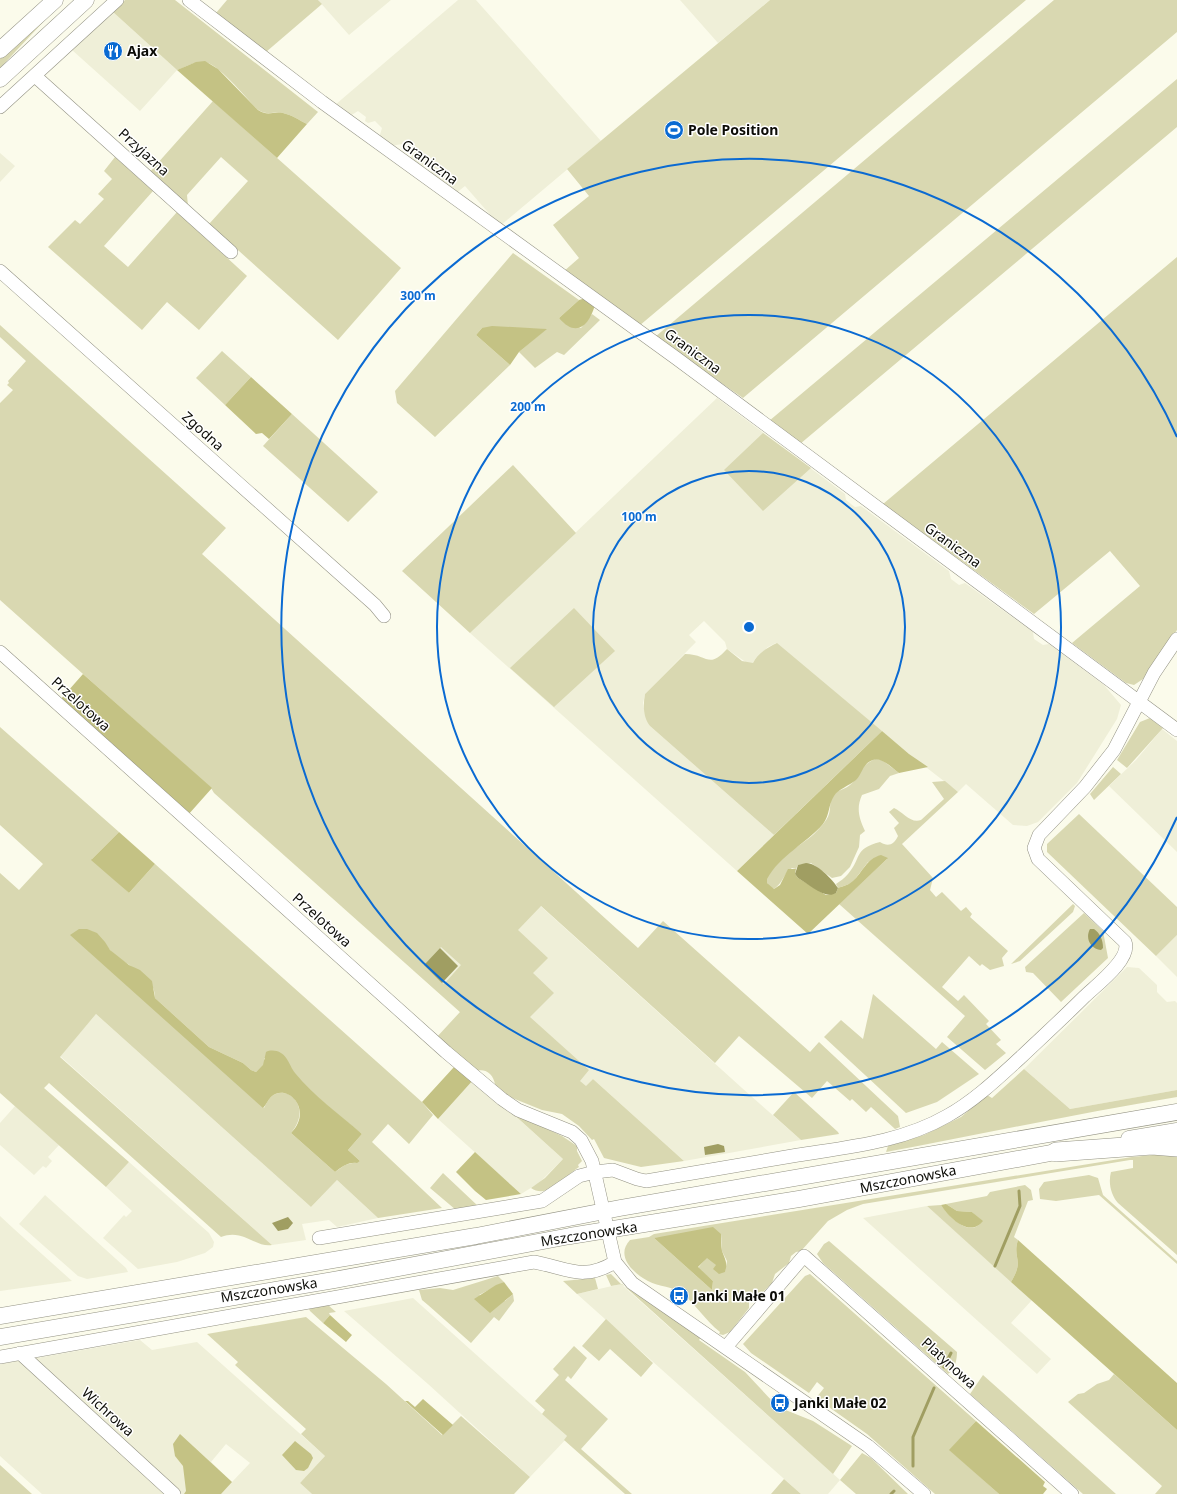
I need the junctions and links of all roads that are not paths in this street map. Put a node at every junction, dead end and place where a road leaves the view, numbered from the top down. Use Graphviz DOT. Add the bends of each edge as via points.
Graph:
graph roads {
  1 [pos="55,0"];
  2 [pos="86,0"];
  3 [pos="117,0"];
  4 [pos="189,0"];
  5 [pos="0,50"];
  6 [pos="35,76"];
  7 [pos="0,79"];
  8 [pos="0,107"];
  9 [pos="231,252"];
  10 [pos="0,271"];
  11 [pos="384,616"];
  12 [pos="1177,639"];
  13 [pos="0,652"];
  14 [pos="1140,702"];
  15 [pos="1177,730"];
  16 [pos="1177,1112"];
  17 [pos="1177,1131"];
  18 [pos="1177,1147"];
  19 [pos="1056,1152"];
  20 [pos="595,1172"];
  21 [pos="602,1211"];
  22 [pos="607,1231"];
  23 [pos="319,1238"];
  24 [pos="615,1262"];
  25 [pos="0,1316"];
  26 [pos="0,1336"];
  27 [pos="726,1347"];
  28 [pos="20,1353"];
  29 [pos="0,1357"];
  30 [pos="174,1494"];
  31 [pos="924,1494"];
  32 [pos="1072,1494"];
  1 -- 5 [label="main road"];
  2 -- 7 [label="main road"];
  3 -- 6 [label="street"];
  4 -- 14 [label="street, Graniczna" via="328,106 670,353"];
  6 -- 8 [label="street"];
  6 -- 9 [label="street, Przyjazna"];
  10 -- 11 [label="street, Zgodna" via="375,605"];
  12 -- 14 [label="street" via="1154,673"];
  13 -- 20 [label="street, Przelotowa" via="446,1052 518,1110 564,1128 581,1140 587,1148"];
  14 -- 15 [label="street, Graniczna"];
  14 -- 20 [label="street" via="1114,750 1085,787 1039,835 1034,848 1038,859 1125,942 1126,952 1116,966 996,1080 940,1120 919,1130 866,1144 646,1181 613,1170"];
  16 -- 21 [label="main road, Mszczonowska"];
  17 -- 19 [label="main road, Mszczonowska"];
  18 -- 19 [label="highway" via="1152,1145"];
  19 -- 22 [label="main road, Mszczonowska" via="799,1200"];
  20 -- 21 [label="street, Przelotowa"];
  20 -- 23 [label="street" via="579,1176 542,1201"];
  21 -- 22 [label="street, Przelotowa"];
  21 -- 25 [label="main road, Mszczonowska" via="476,1236"];
  22 -- 24 [label="street, Przelotowa"];
  22 -- 26 [label="main road, Mszczonowska"];
  24 -- 27 [label="street" via="643,1291"];
  24 -- 28 [label="street" via="603,1269 580,1274 534,1262"];
  27 -- 31 [label="street" via="868,1446"];
  27 -- 32 [label="street, Platynowa" via="804,1256"];
  28 -- 29 [label="street"];
  28 -- 30 [label="street, Wichrowa"];
}
